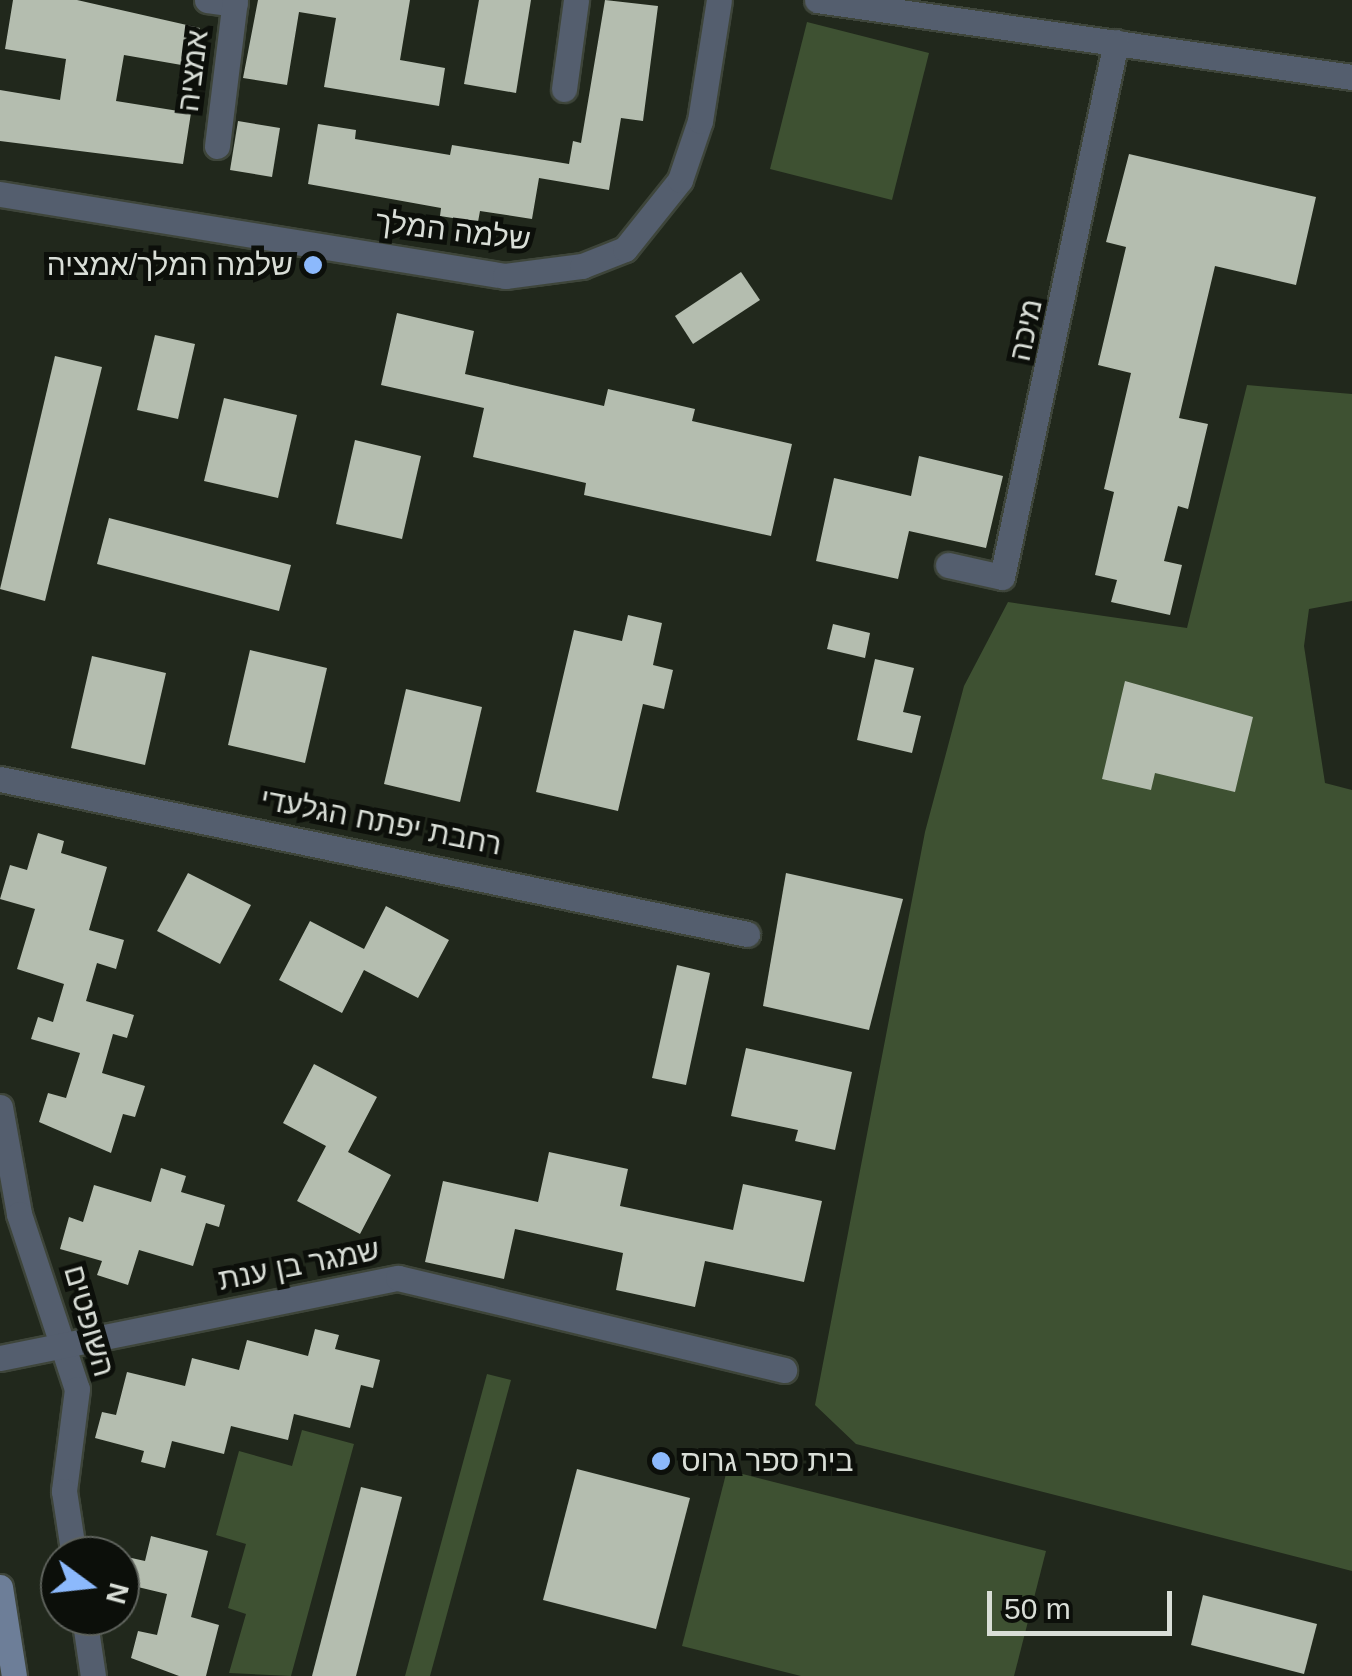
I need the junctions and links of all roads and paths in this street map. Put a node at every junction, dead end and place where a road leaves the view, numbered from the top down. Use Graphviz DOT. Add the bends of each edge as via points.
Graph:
graph roads {
  1 [pos="208,0"];
  2 [pos="576,0"];
  3 [pos="719,0"];
  4 [pos="817,0"];
  5 [pos="235,2"];
  6 [pos="1116,42"];
  7 [pos="1352,77"];
  8 [pos="564,89"];
  9 [pos="217,146"];
  10 [pos="0,194"];
  11 [pos="948,565"];
  12 [pos="0,778"];
  13 [pos="748,934"];
  14 [pos="0,1106"];
  15 [pos="66,1343"];
  16 [pos="0,1358"];
  17 [pos="784,1370"];
  18 [pos="71,1536"];
  19 [pos="0,1588"];
  20 [pos="87,1636"];
  21 [pos="14,1676"];
  22 [pos="93,1676"];
  1 -- 5 [label="street, אמציה"];
  2 -- 8 [label="street"];
  3 -- 10 [label="street, שלמה המלך" via="700,122 680,180 625,250 582,266 505,276"];
  4 -- 6 [label="street"];
  5 -- 9 [label="street, אמציה"];
  6 -- 7 [label="street"];
  6 -- 11 [label="street, מיכה" via="1002,577"];
  12 -- 13 [label="street, רחבת יפתח הגלעדי"];
  14 -- 15 [label="street, השופטים" via="20,1214"];
  15 -- 16 [label="street, שמגר בן ענת"];
  15 -- 17 [label="street, שמגר בן ענת" via="398,1278"];
  15 -- 18 [label="street, השופטים" via="78,1415 64,1491"];
  19 -- 21 [label="street"];
  20 -- 22 [label="street"];
}
